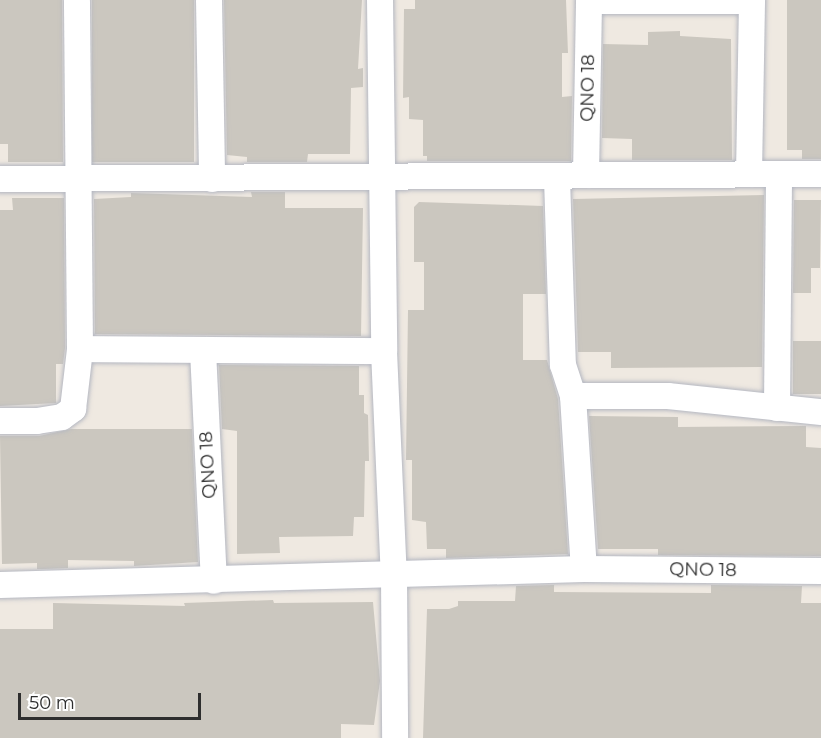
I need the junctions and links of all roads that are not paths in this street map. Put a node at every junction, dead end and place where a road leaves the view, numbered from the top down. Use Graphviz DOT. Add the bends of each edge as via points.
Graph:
graph roads {
  1 [pos="77,0"];
  2 [pos="209,0"];
  3 [pos="380,0"];
  4 [pos="589,1"];
  5 [pos="752,1"];
  6 [pos="749,174"];
  7 [pos="779,174"];
  8 [pos="821,174"];
  9 [pos="586,176"];
  10 [pos="381,178"];
  11 [pos="556,178"];
  12 [pos="0,179"];
  13 [pos="212,179"];
  14 [pos="79,181"];
  15 [pos="80,349"];
  16 [pos="203,350"];
  17 [pos="384,351"];
  18 [pos="573,396"];
  19 [pos="777,408"];
  20 [pos="821,412"];
  21 [pos="0,421"];
  22 [pos="584,569"];
  23 [pos="821,572"];
  24 [pos="394,576"];
  25 [pos="214,581"];
  26 [pos="0,585"];
  27 [pos="395,738"];
  1 -- 14 [label="street"];
  2 -- 13 [label="street"];
  3 -- 10 [label="street"];
  4 -- 5 [label="street, QNO 18"];
  4 -- 9 [label="street, QNO 18"];
  5 -- 6 [label="street, QNO 18"];
  6 -- 7 [label="street"];
  6 -- 9 [label="street"];
  7 -- 8 [label="street"];
  7 -- 19 [label="street"];
  9 -- 11 [label="street"];
  10 -- 11 [label="street"];
  10 -- 13 [label="street"];
  10 -- 17 [label="street"];
  11 -- 18 [label="street" via="563,365"];
  12 -- 14 [label="street"];
  13 -- 14 [label="street"];
  14 -- 15 [label="street"];
  15 -- 16 [label="street"];
  15 -- 21 [label="street" via="73,409 62,417"];
  16 -- 17 [label="street"];
  16 -- 25 [label="street, QNO 18"];
  17 -- 24 [label="street"];
  18 -- 19 [label="street" via="668,396"];
  18 -- 22 [label="street"];
  19 -- 20 [label="street"];
  22 -- 23 [label="street, QNO 18"];
  22 -- 24 [label="street, QNO 18"];
  24 -- 25 [label="street, QNO 18"];
  24 -- 27 [label="street"];
  25 -- 26 [label="street, QNO 18"];
}
